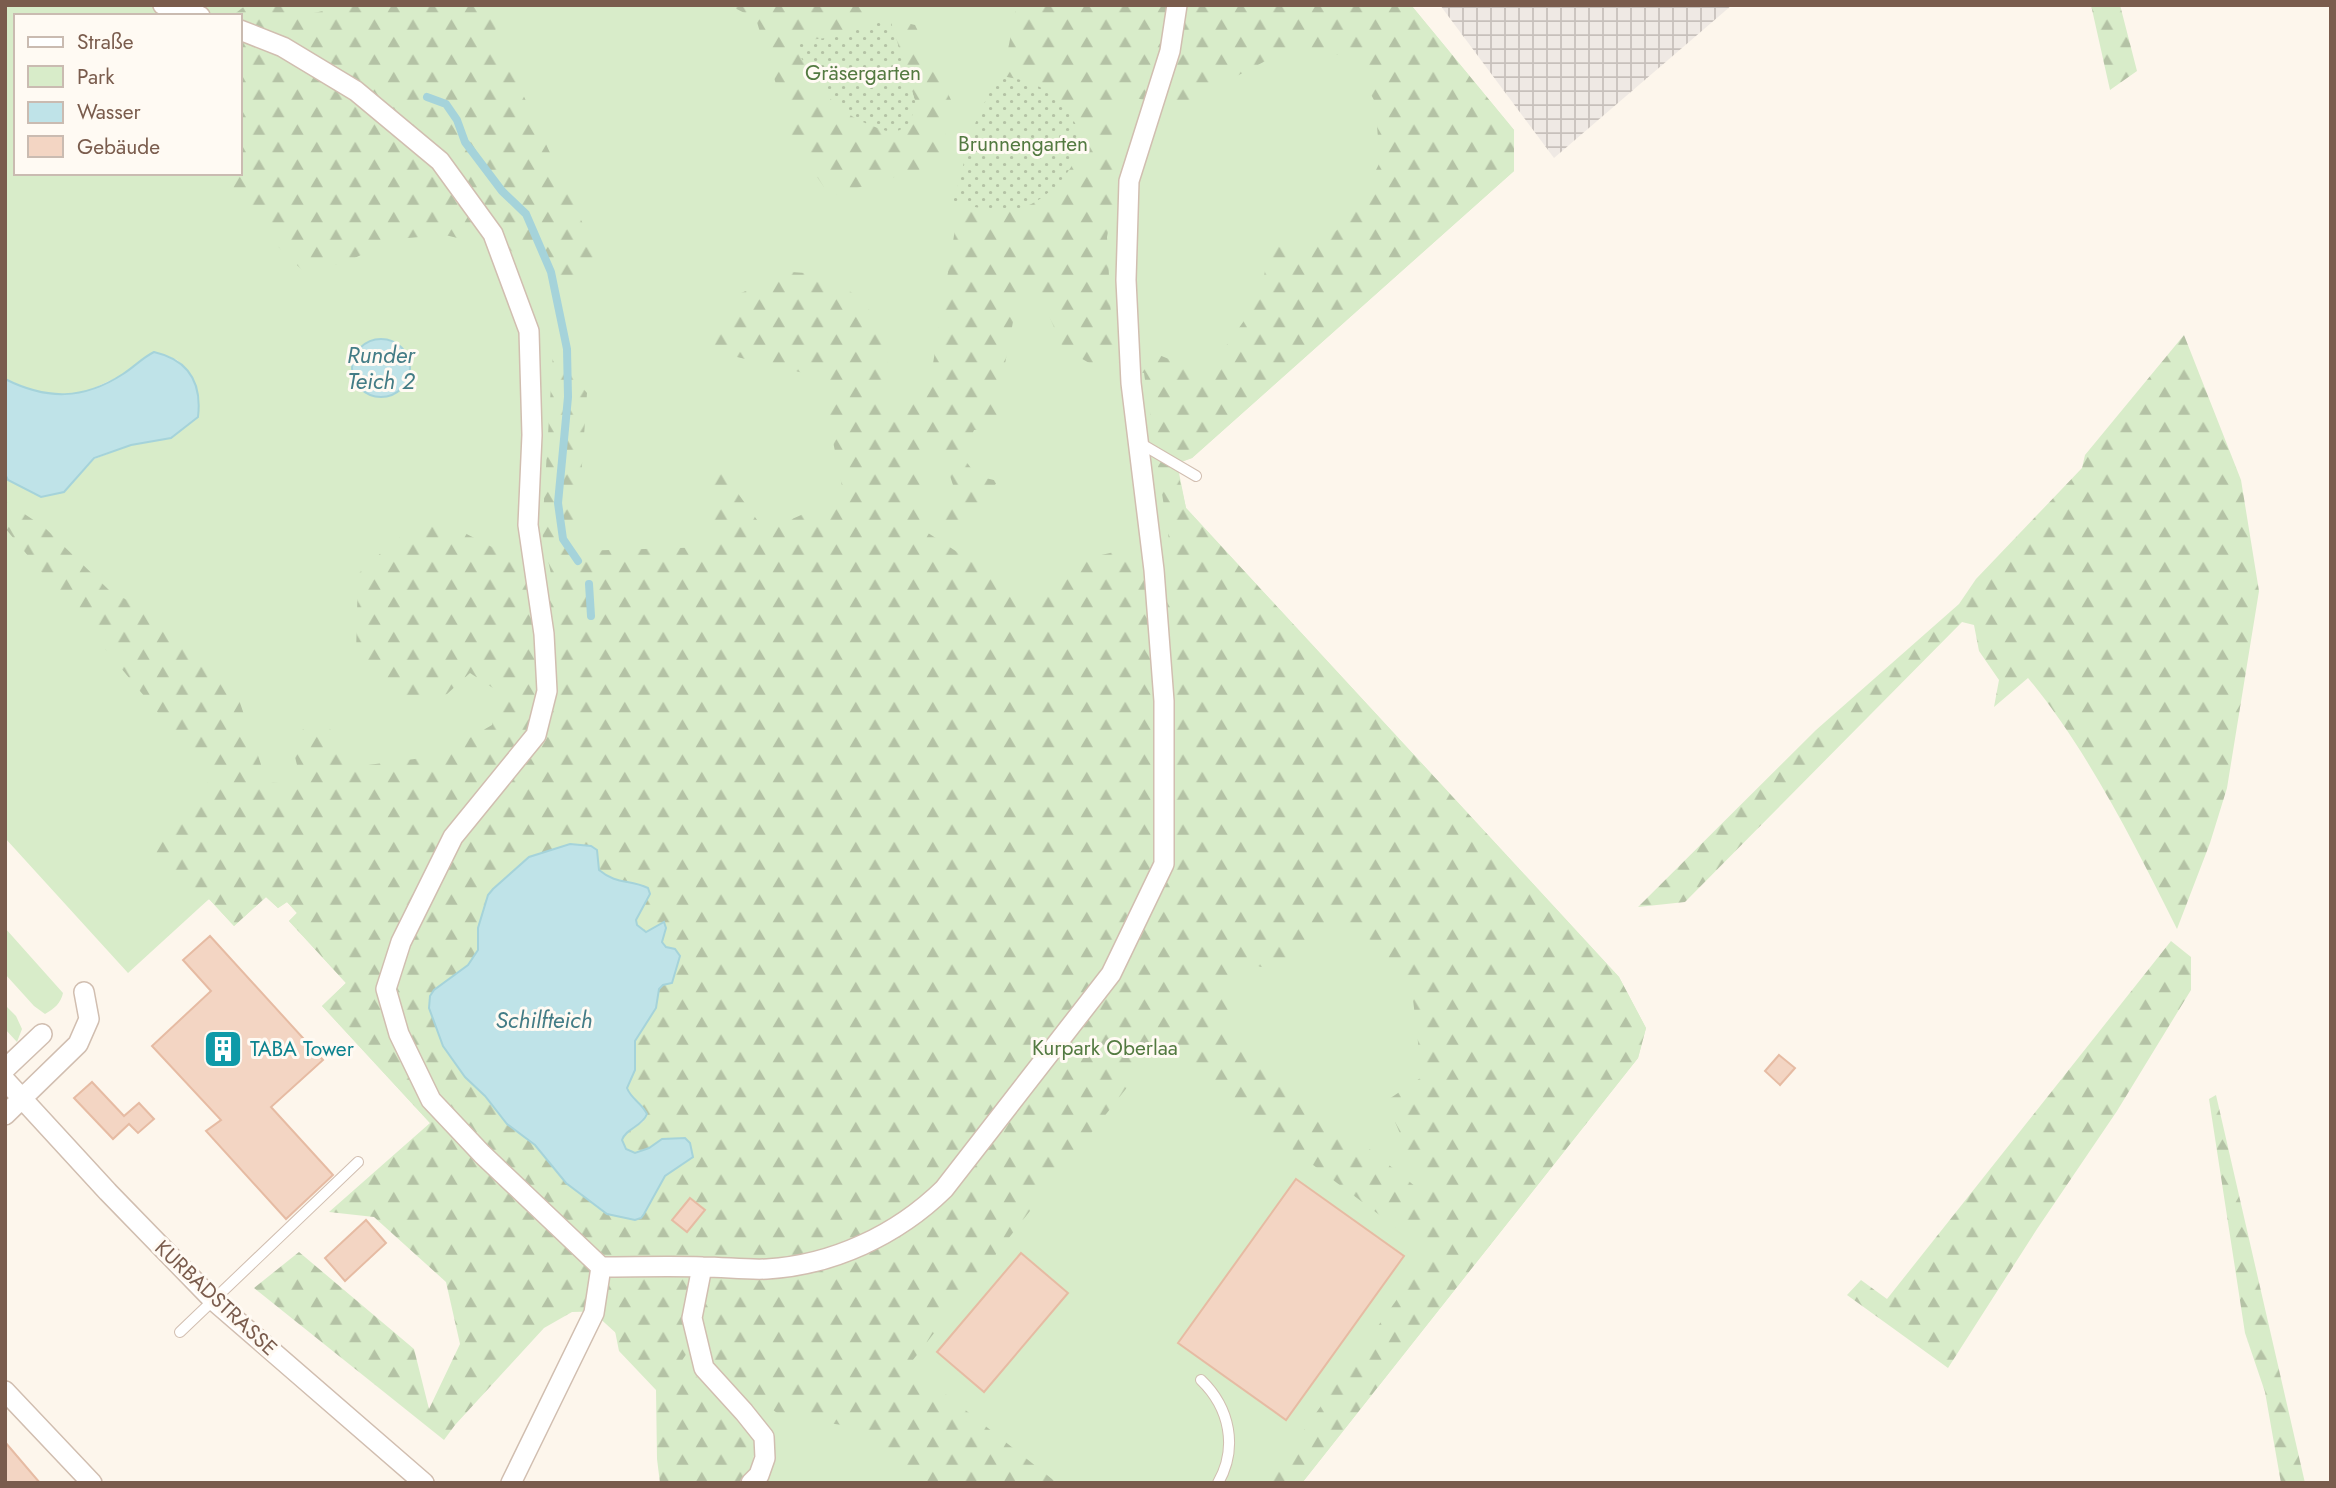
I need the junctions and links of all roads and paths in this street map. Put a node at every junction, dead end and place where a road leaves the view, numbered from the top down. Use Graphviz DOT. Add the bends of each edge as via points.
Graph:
graph roads {
  1 [pos="163,5"];
  2 [pos="1177,5"];
  3 [pos="193,14"];
  4 [pos="242,31"];
  5 [pos="1137,442"];
  6 [pos="1196,475"];
  7 [pos="83,992"];
  8 [pos="42,1034"];
  9 [pos="5,1069"];
  10 [pos="5,1080"];
  11 [pos="22,1099"];
  12 [pos="5,1115"];
  13 [pos="358,1162"];
  14 [pos="601,1267"];
  15 [pos="702,1267"];
  16 [pos="213,1300"];
  17 [pos="180,1332"];
  18 [pos="1201,1380"];
  19 [pos="5,1391"];
  20 [pos="92,1483"];
  21 [pos="424,1483"];
  22 [pos="511,1483"];
  23 [pos="751,1483"];
  24 [pos="1218,1483"];
  1 -- 3 [label="street"];
  2 -- 5 [label="street" via="1170,51 1129,181 1126,280"];
  4 -- 14 [label="street" via="284,47 356,91 440,161 494,234 529,331 532,435 528,525 544,634 547,691 536,735 453,837 401,942 386,989 399,1034 431,1100"];
  5 -- 6 [label="lane"];
  5 -- 15 [label="street" via="1154,570 1164,701 1164,864 1111,974 961,1169 924,1209 888,1233 817,1260 768,1269"];
  7 -- 11 [label="street" via="89,1019 78,1044"];
  8 -- 9 [label="street"];
  10 -- 11 [label="street, KURBADSTRASSE"];
  11 -- 12 [label="street"];
  11 -- 16 [label="street, KURBADSTRASSE"];
  13 -- 16 [label="lane"];
  14 -- 15 [label="street"];
  14 -- 22 [label="street" via="594,1312"];
  15 -- 23 [label="street" via="692,1318 704,1368 764,1437 765,1458"];
  16 -- 17 [label="lane"];
  16 -- 21 [label="street, KURBADSTRASSE"];
  18 -- 24 [label="lane" via="1228,1423 1230,1450"];
  19 -- 20 [label="street"];
}
